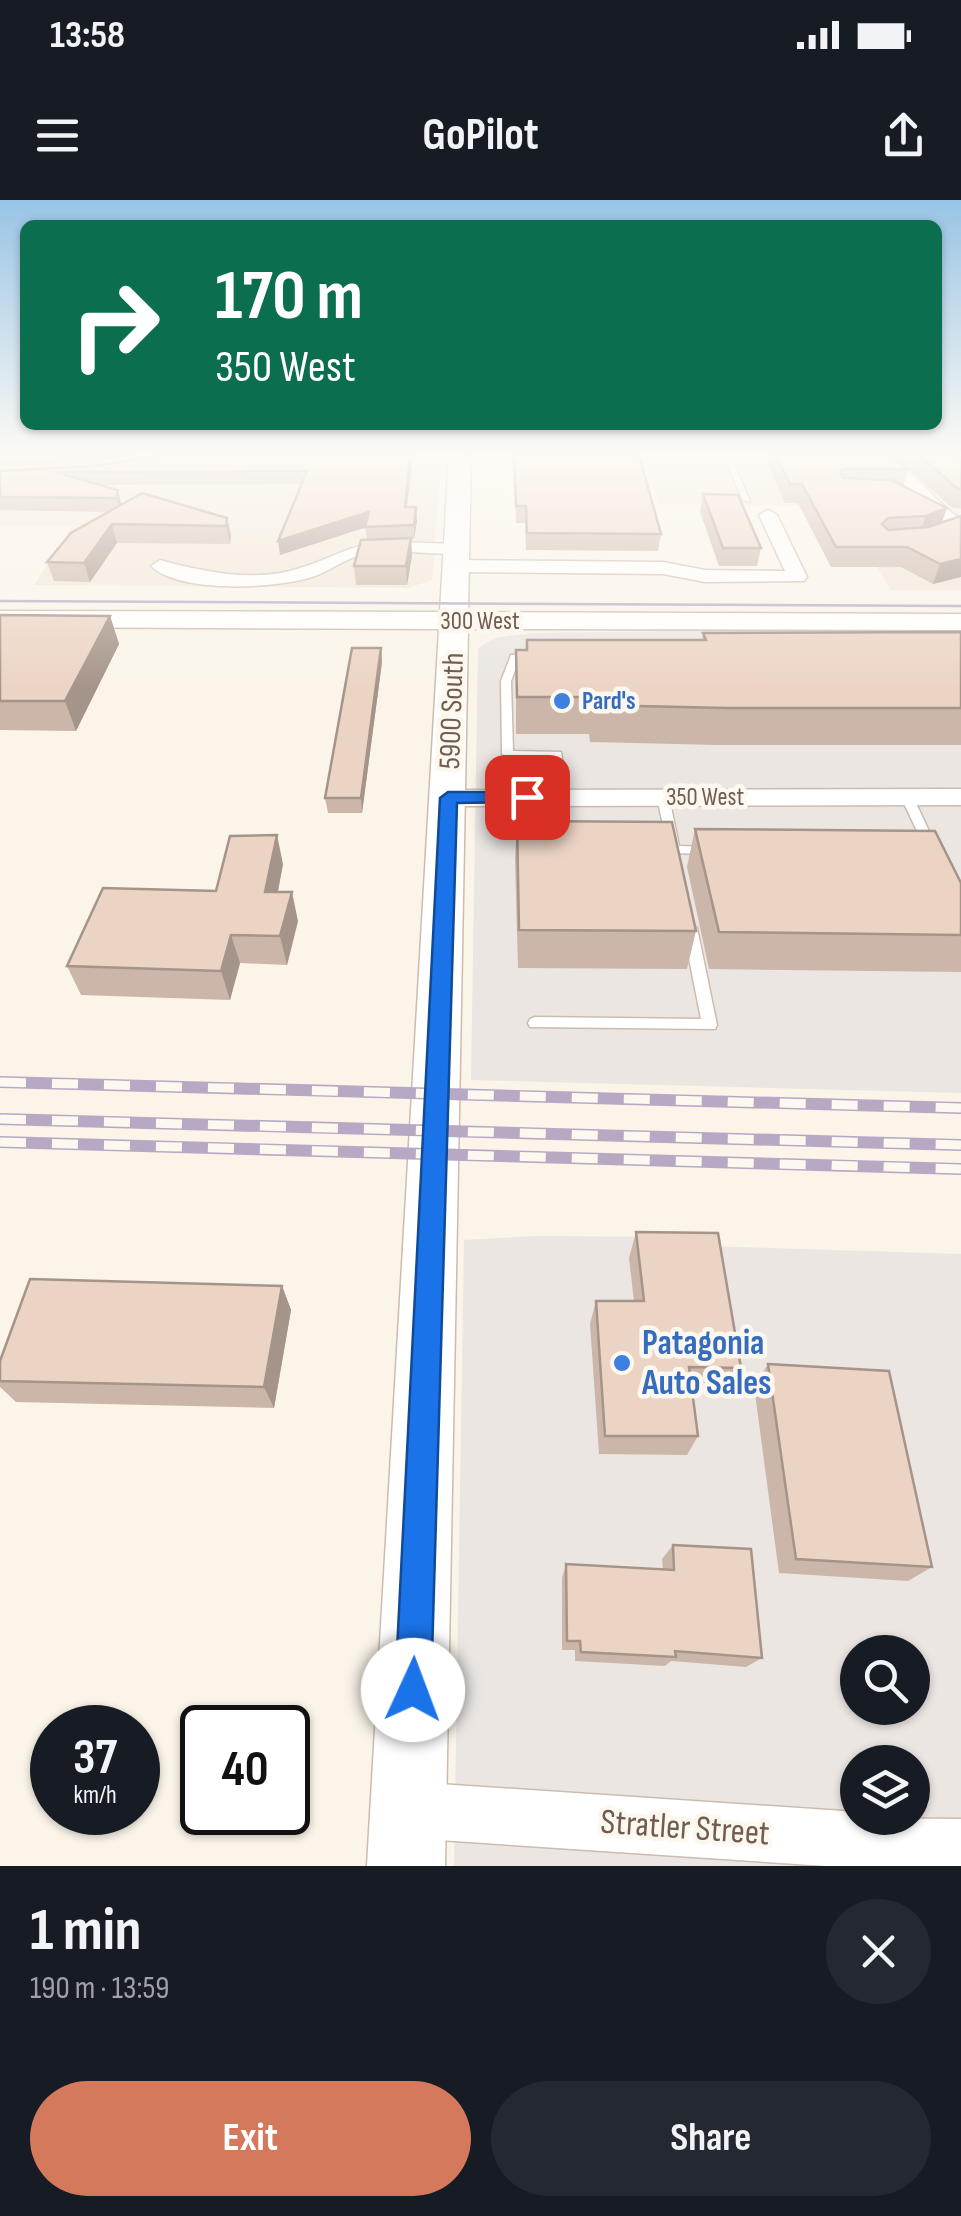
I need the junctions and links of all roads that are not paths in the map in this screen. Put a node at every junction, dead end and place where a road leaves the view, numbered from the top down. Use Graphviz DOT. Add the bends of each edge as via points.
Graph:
graph roads {
  1 [pos="457,533"];
  2 [pos="776,533"];
  3 [pos="456,557"];
  4 [pos="160,566"];
  5 [pos="0,619"];
  6 [pos="454,621"];
  7 [pos="944,626"];
  8 [pos="552,657"];
  9 [pos="562,797"];
  10 [pos="663,797"];
  11 [pos="448,798"];
  12 [pos="907,798"];
  13 [pos="961,798"];
  14 [pos="652,838"];
  15 [pos="672,844"];
  16 [pos="729,852"];
  17 [pos="916,856"];
  18 [pos="677,870"];
  19 [pos="686,908"];
  20 [pos="534,1023"];
  21 [pos="409,1810"];
  22 [pos="961,1847"];
  23 [pos="406,1866"];
  1 -- 3 [label="street, 5900 South"];
  2 -- 3 [label="street" via="797,577"];
  3 -- 4 [label="street" via="359,549 305,573 273,578 198,577"];
  3 -- 6 [label="street, 5900 South"];
  5 -- 6 [label="street, 300 West"];
  6 -- 7 [label="street, 300 West" via="603,628"];
  6 -- 11 [label="street, 5900 South"];
  8 -- 9 [label="lane" via="514,657 506,682 508,754 557,754"];
  9 -- 10 [label="street, 350 West"];
  9 -- 11 [label="street, 350 West"];
  10 -- 12 [label="street, 350 West"];
  10 -- 15 [label="lane"];
  11 -- 21 [label="street, 5900 South"];
  12 -- 13 [label="street, 350 West"];
  12 -- 17 [label="lane" via="935,856"];
  14 -- 15 [label="lane"];
  15 -- 16 [label="lane"];
  15 -- 18 [label="lane"];
  19 -- 20 [label="lane" via="710,1024"];
  21 -- 22 [label="street, Stratler Street"];
  21 -- 23 [label="street, 5900 South"];
}
